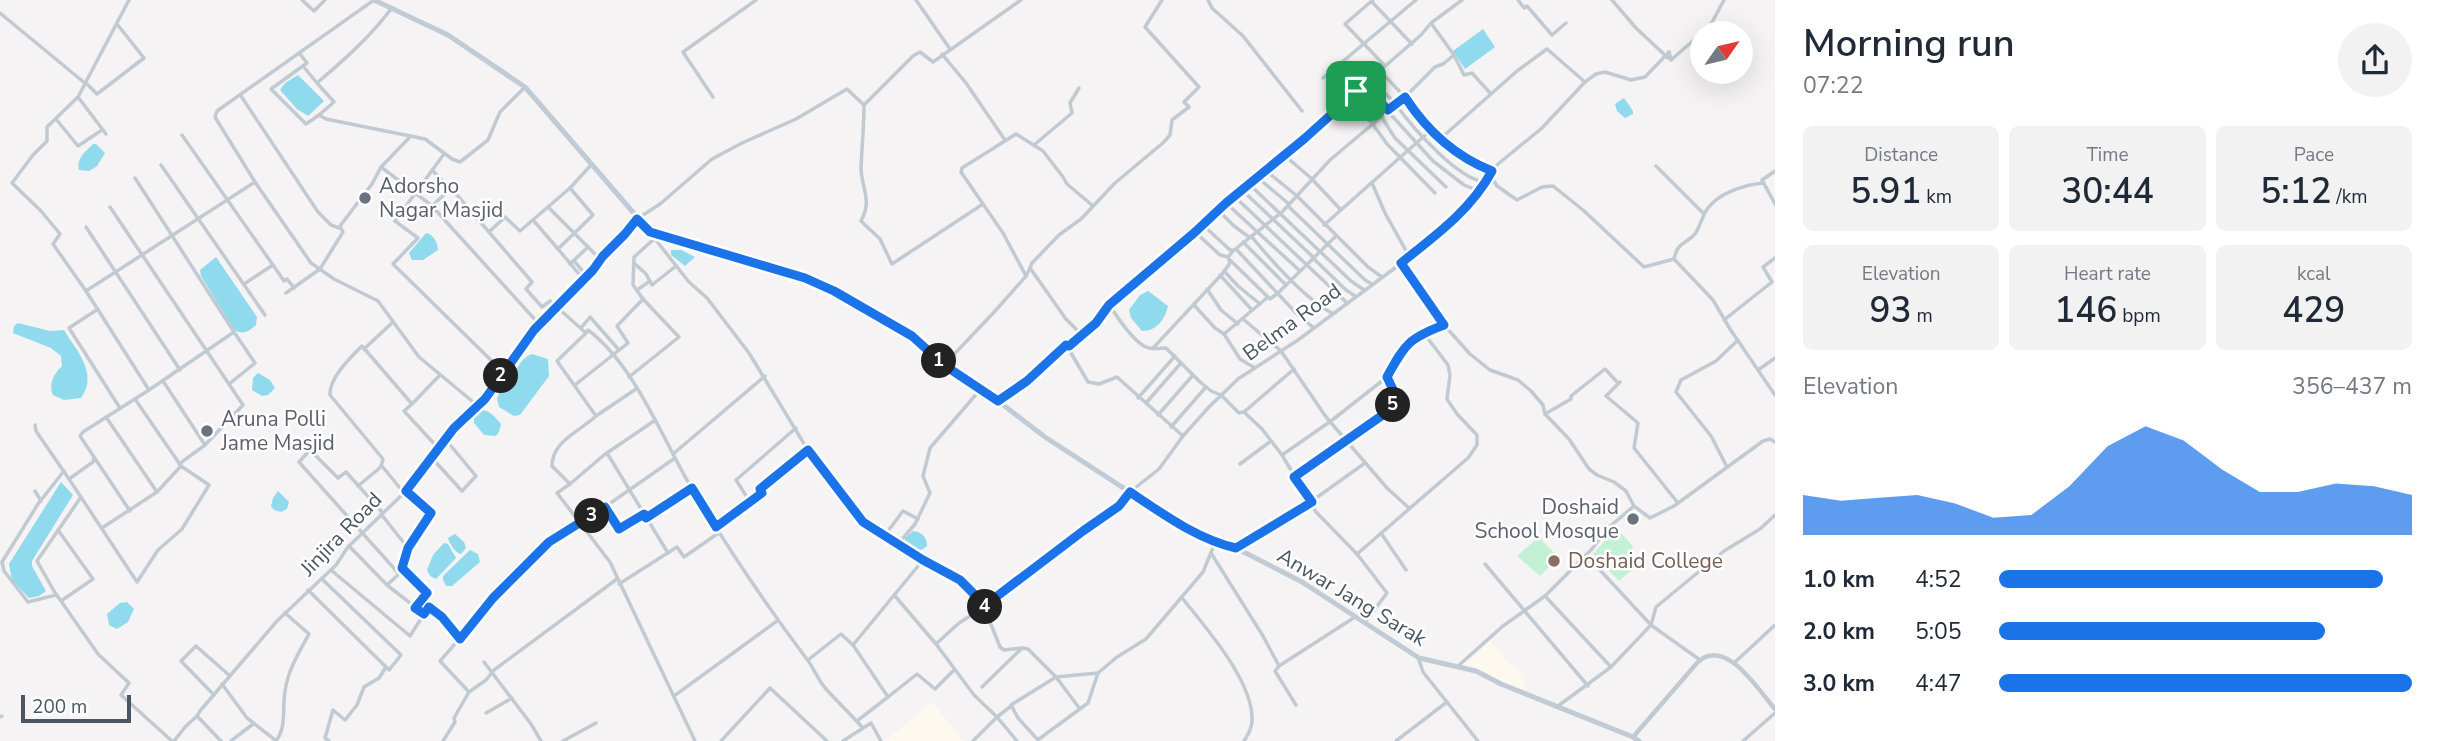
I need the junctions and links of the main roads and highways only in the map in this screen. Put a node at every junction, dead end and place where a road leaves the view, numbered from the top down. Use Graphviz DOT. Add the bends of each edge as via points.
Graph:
graph roads {
  1 [pos="374,0"];
  2 [pos="1634,739"];
  1 -- 2 [label="main road, Anwar Jang Sarak" via="465,44 525,87 650,232 805,278 834,291 912,336 979,391 1165,515 1302,582 1419,657 1476,671"];
}
